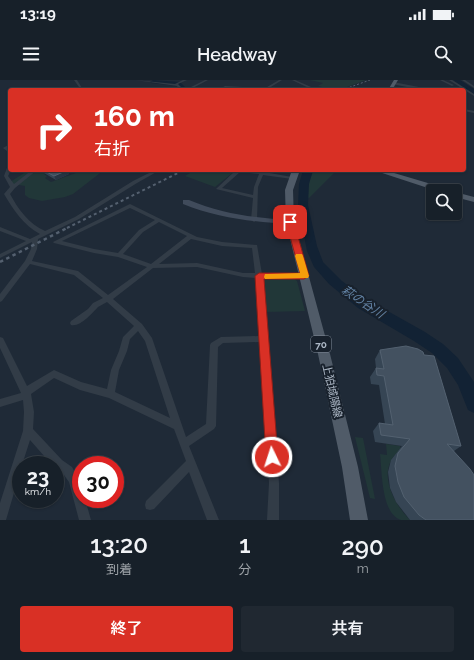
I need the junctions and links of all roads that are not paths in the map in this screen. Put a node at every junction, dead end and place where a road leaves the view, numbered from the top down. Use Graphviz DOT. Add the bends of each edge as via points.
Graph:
graph roads {
  1 [pos="76,80"];
  2 [pos="136,80"];
  3 [pos="155,80"];
  4 [pos="198,80"];
  5 [pos="281,80"];
  6 [pos="293,80"];
  7 [pos="441,80"];
  8 [pos="450,80"];
  9 [pos="463,80"];
  10 [pos="207,81"];
  11 [pos="151,82"];
  12 [pos="187,82"];
  13 [pos="177,84"];
  14 [pos="196,85"];
  15 [pos="392,85"];
  16 [pos="79,88"];
  17 [pos="180,88"];
  18 [pos="191,88"];
  19 [pos="206,88"];
  20 [pos="224,88"];
  21 [pos="243,88"];
  22 [pos="267,88"];
  23 [pos="311,88"];
  24 [pos="402,88"];
  25 [pos="416,88"];
  26 [pos="461,88"];
  27 [pos="463,88"];
  28 [pos="474,88"];
  29 [pos="466,90"];
  30 [pos="473,94"];
  31 [pos="474,106"];
  32 [pos="466,110"];
  33 [pos="474,112"];
  34 [pos="8,169"];
  35 [pos="32,172"];
  36 [pos="154,172"];
  37 [pos="237,172"];
  38 [pos="262,172"];
  39 [pos="383,172"];
  40 [pos="294,174"];
  41 [pos="426,185"];
  42 [pos="13,187"];
  43 [pos="7,192"];
  44 [pos="0,194"];
  45 [pos="462,196"];
  46 [pos="255,197"];
  47 [pos="474,200"];
  48 [pos="186,202"];
  49 [pos="158,220"];
  50 [pos="254,220"];
  51 [pos="290,222"];
  52 [pos="0,229"];
  53 [pos="46,234"];
  54 [pos="191,236"];
  55 [pos="33,240"];
  56 [pos="119,255"];
  57 [pos="0,256"];
  58 [pos="28,262"];
  59 [pos="151,266"];
  60 [pos="259,276"];
  61 [pos="304,276"];
  62 [pos="108,298"];
  63 [pos="0,299"];
  64 [pos="74,323"];
  65 [pos="139,326"];
  66 [pos="263,339"];
  67 [pos="0,340"];
  68 [pos="26,394"];
  69 [pos="110,394"];
  70 [pos="0,403"];
  71 [pos="177,426"];
  72 [pos="28,431"];
  73 [pos="185,444"];
  74 [pos="191,463"];
  75 [pos="150,505"];
  76 [pos="0,520"];
  77 [pos="85,520"];
  78 [pos="213,520"];
  79 [pos="273,520"];
  80 [pos="359,520"];
  1 -- 16 [label="street" via="81,87"];
  2 -- 11 [label="street"];
  3 -- 11 [label="street"];
  4 -- 10 [label="street"];
  5 -- 22 [label="street"];
  6 -- 23 [label="street"];
  7 -- 26 [label="street"];
  8 -- 27 [label="street"];
  9 -- 28 [label="street"];
  10 -- 14 [label="street"];
  11 -- 13 [label="street"];
  12 -- 13 [label="street"];
  12 -- 14 [label="street"];
  13 -- 17 [label="street"];
  14 -- 18 [label="street"];
  14 -- 19 [label="street"];
  15 -- 24 [label="street"];
  15 -- 25 [label="street"];
  20 -- 21 [label="street"];
  29 -- 30 [label="street"];
  31 -- 32 [label="street"];
  32 -- 33 [label="street"];
  34 -- 42 [label="street" via="6,176"];
  35 -- 42 [label="street"];
  36 -- 53 [label="street" via="78,218"];
  37 -- 46 [label="street" via="218,189"];
  38 -- 40 [label="street"];
  38 -- 46 [label="street"];
  39 -- 41 [label="main road"];
  40 -- 51 [label="main road, 上狛城陽線 / 70" via="289,194"];
  42 -- 43 [label="street"];
  43 -- 44 [label="street"];
  43 -- 53 [label="street" via="10,201 26,221"];
  45 -- 47 [label="main road"];
  46 -- 50 [label="street"];
  48 -- 50 [label="street" via="215,213"];
  49 -- 54 [label="street"];
  49 -- 56 [label="street" via="141,231"];
  49 -- 56 [label="street" via="130,206 56,242 94,252"];
  50 -- 51 [label="street"];
  51 -- 61 [label="main road, 上狛城陽線 / 70"];
  52 -- 55 [label="street"];
  53 -- 55 [label="street"];
  54 -- 59 [label="street"];
  54 -- 60 [label="street" via="222,244 255,246"];
  55 -- 57 [label="street"];
  55 -- 58 [label="street" via="36,240"];
  56 -- 59 [label="street"];
  58 -- 62 [label="street" via="76,273"];
  58 -- 63 [label="street"];
  59 -- 60 [label="street" via="197,265"];
  59 -- 62 [label="street"];
  60 -- 61 [label="street"];
  60 -- 66 [label="street"];
  61 -- 80 [label="main road, 上狛城陽線 / 70" via="345,444"];
  62 -- 64 [label="street"];
  62 -- 65 [label="street"];
  65 -- 69 [label="street" via="127,337 115,370"];
  65 -- 71 [label="street" via="149,340"];
  66 -- 73 [label="street" via="221,340 214,345 211,426"];
  66 -- 79 [label="street" via="274,483"];
  67 -- 68 [label="street"];
  68 -- 69 [label="street" via="54,374 80,386"];
  68 -- 70 [label="street"];
  68 -- 72 [label="street" via="29,412"];
  69 -- 71 [label="street"];
  71 -- 73 [label="street"];
  72 -- 76 [label="street"];
  72 -- 77 [label="street" via="74,480"];
  73 -- 74 [label="street"];
  74 -- 75 [label="street"];
  74 -- 78 [label="street"];
}
